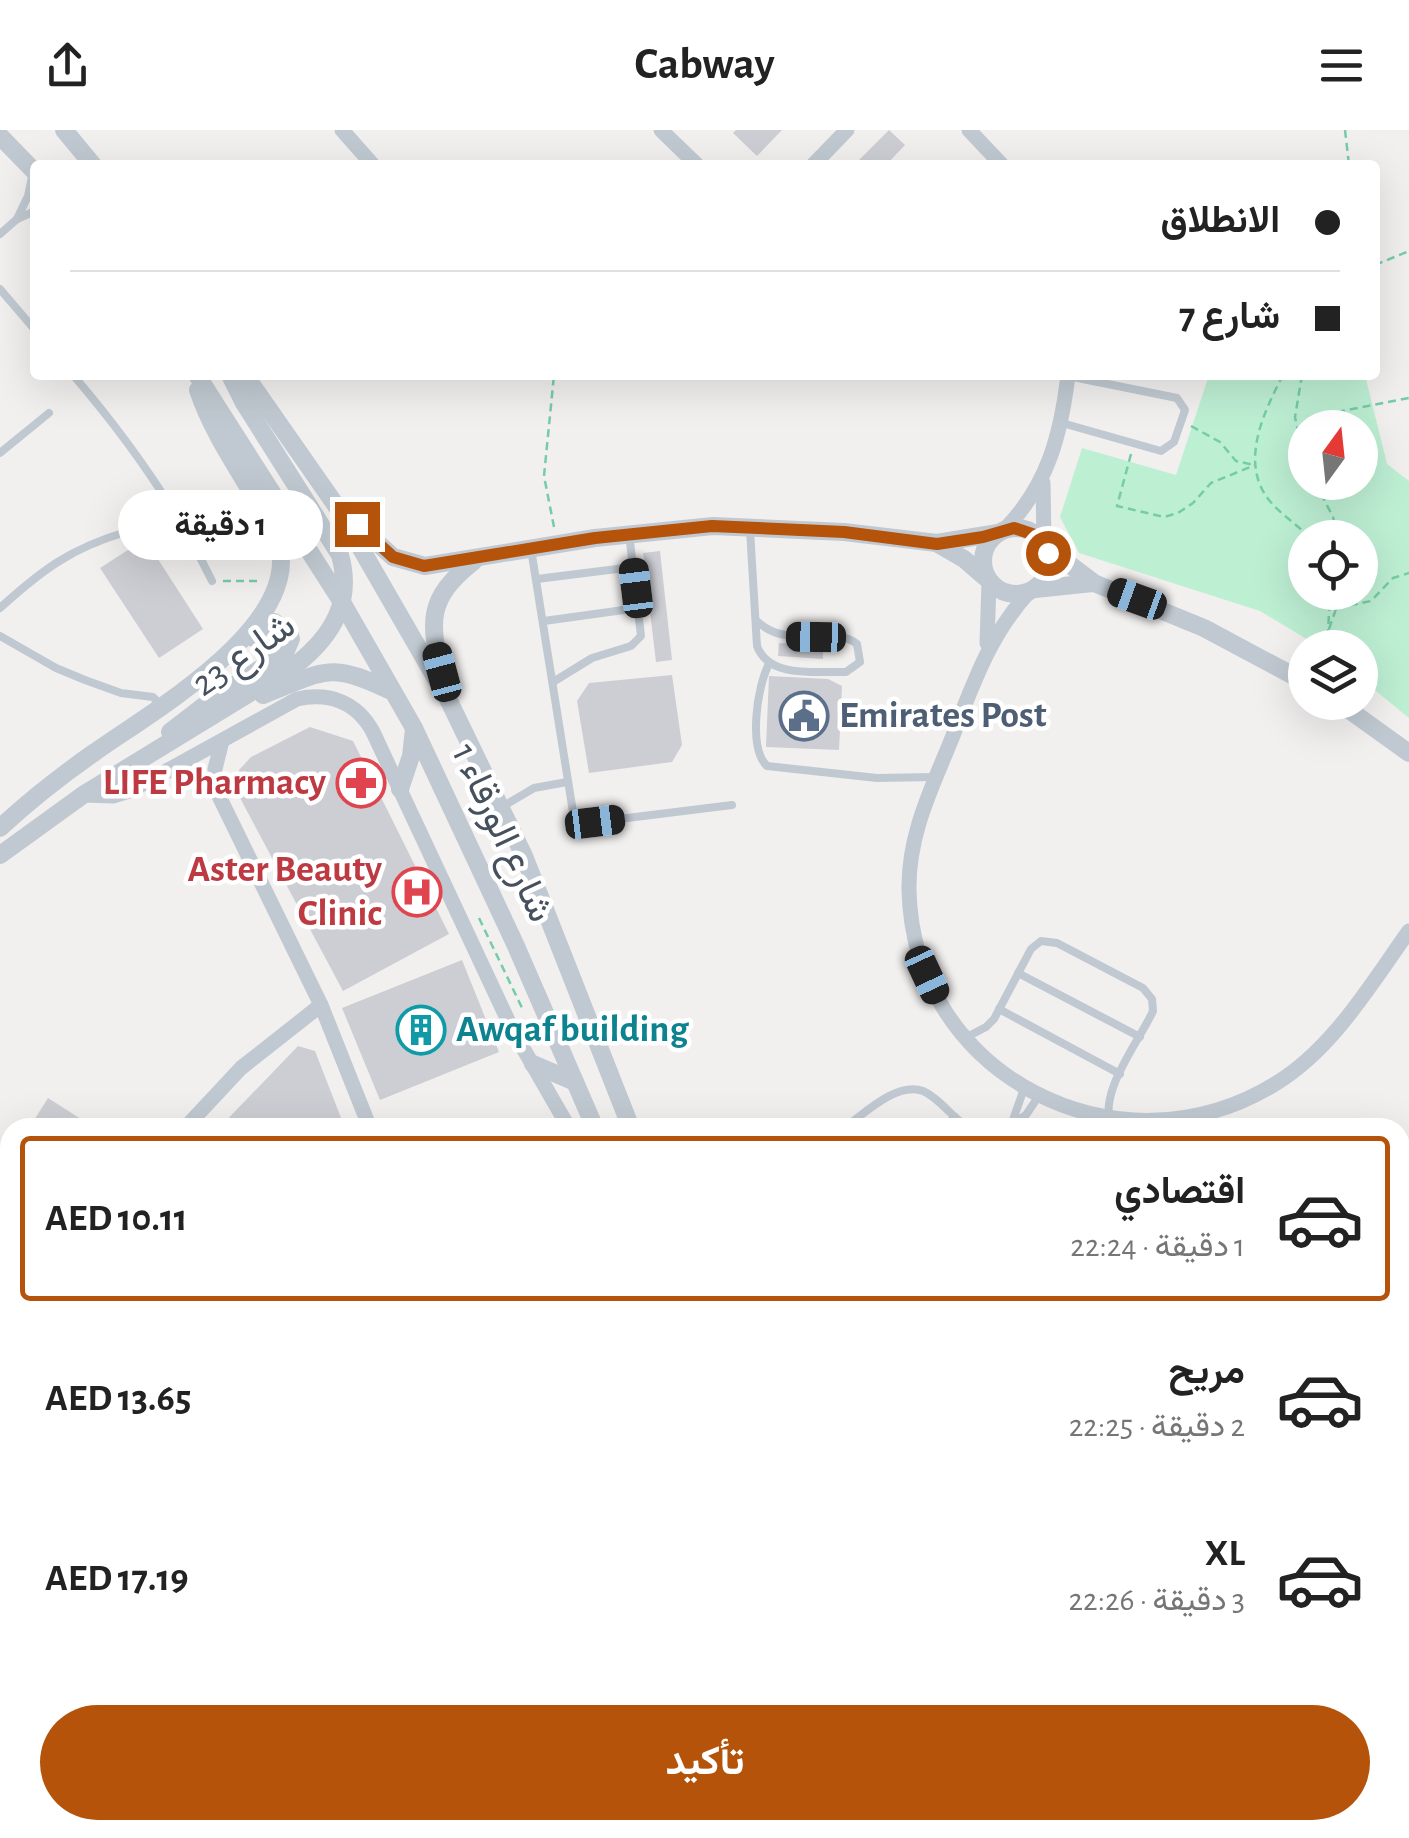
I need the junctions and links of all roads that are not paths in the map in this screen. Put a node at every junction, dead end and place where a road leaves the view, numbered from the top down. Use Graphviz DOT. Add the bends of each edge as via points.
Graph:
graph roads {
  1 [pos="64,130"];
  2 [pos="342,130"];
  3 [pos="661,130"];
  4 [pos="848,130"];
  5 [pos="969,130"];
  6 [pos="0,136"];
  7 [pos="89,160"];
  8 [pos="369,160"];
  9 [pos="693,160"];
  10 [pos="818,160"];
  11 [pos="997,160"];
  12 [pos="30,167"];
  13 [pos="30,188"];
  14 [pos="30,213"];
  15 [pos="17,219"];
  16 [pos="0,234"];
  17 [pos="0,289"];
  18 [pos="30,324"];
  19 [pos="78,380"];
  20 [pos="197,380"];
  21 [pos="199,380"];
  22 [pos="232,380"];
  23 [pos="248,380"];
  24 [pos="1067,380"];
  25 [pos="1088,380"];
  26 [pos="49,413"];
  27 [pos="1062,423"];
  28 [pos="0,454"];
  29 [pos="1043,480"];
  30 [pos="337,508"];
  31 [pos="750,526"];
  32 [pos="1002,531"];
  33 [pos="126,532"];
  34 [pos="628,533"];
  35 [pos="937,544"];
  36 [pos="1044,544"];
  37 [pos="532,548"];
  38 [pos="476,560"];
  39 [pos="633,566"];
  40 [pos="536,578"];
  41 [pos="212,581"];
  42 [pos="988,581"];
  43 [pos="1094,583"];
  44 [pos="1032,590"];
  45 [pos="342,604"];
  46 [pos="0,608"];
  47 [pos="638,608"];
  48 [pos="544,621"];
  49 [pos="757,622"];
  50 [pos="0,636"];
  51 [pos="984,657"];
  52 [pos="769,664"];
  53 [pos="1288,673"];
  54 [pos="553,682"];
  55 [pos="185,692"];
  56 [pos="393,692"];
  57 [pos="450,702"];
  58 [pos="234,704"];
  59 [pos="162,706"];
  60 [pos="1363,720"];
  61 [pos="414,728"];
  62 [pos="222,740"];
  63 [pos="1409,754"];
  64 [pos="132,765"];
  65 [pos="168,770"];
  66 [pos="937,777"];
  67 [pos="567,782"];
  68 [pos="216,788"];
  69 [pos="400,790"];
  70 [pos="83,795"];
  71 [pos="732,805"];
  72 [pos="502,807"];
  73 [pos="0,828"];
  74 [pos="0,855"];
  75 [pos="1409,931"];
  76 [pos="1018,973"];
  77 [pos="321,1005"];
  78 [pos="999,1009"];
  79 [pos="1140,1037"];
  80 [pos="965,1038"];
  81 [pos="532,1064"];
  82 [pos="1120,1074"];
  83 [pos="575,1082"];
  84 [pos="1032,1090"];
  85 [pos="955,1117"];
  86 [pos="194,1118"];
  87 [pos="366,1118"];
  88 [pos="563,1118"];
  89 [pos="591,1118"];
  90 [pos="627,1118"];
  91 [pos="859,1118"];
  92 [pos="1013,1118"];
  93 [pos="1022,1118"];
  94 [pos="1098,1118"];
  95 [pos="1110,1118"];
  96 [pos="1199,1118"];
  1 -- 7 [label="street"];
  2 -- 8 [label="street"];
  3 -- 9 [label="street"];
  4 -- 10 [label="street"];
  5 -- 11 [label="street"];
  6 -- 12 [label="street"];
  13 -- 15 [label="lane"];
  14 -- 15 [label="lane"];
  15 -- 16 [label="lane"];
  17 -- 18 [label="lane"];
  19 -- 41 [label="lane" via="161,488"];
  20 -- 55 [label="street, شارع 23" via="210,422 278,538 282,562 278,585 242,638"];
  21 -- 45 [label="street, شارع الورقاء 1"];
  22 -- 45 [label="street, شارع 23" via="334,542 344,569"];
  23 -- 30 [label="street, شارع الورقاء 1"];
  24 -- 27 [label="street"];
  25 -- 27 [label="lane" via="1177,398 1185,410 1174,442 1160,451"];
  26 -- 28 [label="lane"];
  27 -- 29 [label="street"];
  29 -- 32 [label="street"];
  29 -- 36 [label="street"];
  30 -- 38 [label="street" via="403,562"];
  30 -- 57 [label="street, شارع الورقاء 1"];
  31 -- 34 [label="street"];
  31 -- 35 [label="street"];
  31 -- 49 [label="lane"];
  32 -- 35 [label="street"];
  32 -- 36 [label="street" via="1023,528"];
  32 -- 42 [label="street" via="983,554"];
  33 -- 46 [label="lane" via="60,558"];
  34 -- 37 [label="street"];
  34 -- 39 [label="lane"];
  35 -- 42 [label="street"];
  36 -- 43 [label="street"];
  36 -- 44 [label="street" via="1048,570"];
  37 -- 38 [label="street"];
  37 -- 40 [label="lane"];
  38 -- 57 [label="street" via="445,588 432,619"];
  39 -- 40 [label="lane"];
  39 -- 47 [label="lane"];
  40 -- 48 [label="lane"];
  42 -- 44 [label="street" via="1012,594"];
  42 -- 51 [label="street"];
  43 -- 44 [label="street"];
  43 -- 53 [label="street" via="1204,628"];
  44 -- 51 [label="street"];
  45 -- 56 [label="street, شارع الورقاء 1"];
  45 -- 58 [label="street, شارع 23" via="308,654"];
  47 -- 48 [label="lane"];
  47 -- 54 [label="lane" via="642,631 635,644 592,658"];
  48 -- 54 [label="lane"];
  49 -- 52 [label="lane" via="759,651"];
  49 -- 52 [label="lane" via="781,636 847,638 860,650 856,666 846,672"];
  50 -- 59 [label="lane" via="70,674 153,697"];
  51 -- 66 [label="street"];
  52 -- 66 [label="lane" via="758,694 758,752 767,766"];
  54 -- 67 [label="lane"];
  55 -- 59 [label="street, شارع 23"];
  55 -- 64 [label="street" via="221,672 264,625 288,630 284,654 192,714"];
  56 -- 58 [label="street" via="329,671"];
  56 -- 61 [label="street, شارع الورقاء 1"];
  57 -- 72 [label="street, شارع الورقاء 1"];
  58 -- 64 [label="street, شارع 23"];
  59 -- 73 [label="street, شارع 23"];
  60 -- 63 [label="street"];
  61 -- 69 [label="street"];
  61 -- 83 [label="street, شارع الورقاء 1"];
  62 -- 65 [label="street"];
  62 -- 68 [label="street"];
  62 -- 69 [label="street" via="297,699 336,699 368,723"];
  64 -- 70 [label="street, شارع 23"];
  65 -- 68 [label="street"];
  65 -- 70 [label="street" via="122,794"];
  66 -- 80 [label="street" via="912,848 911,912 927,975"];
  67 -- 71 [label="lane" via="573,812 589,822"];
  67 -- 72 [label="lane" via="534,788"];
  68 -- 77 [label="street"];
  69 -- 81 [label="street"];
  70 -- 74 [label="street, شارع 23"];
  72 -- 90 [label="street, شارع الورقاء 1"];
  75 -- 96 [label="street" via="1310,1058 1256,1095"];
  76 -- 78 [label="lane"];
  76 -- 79 [label="lane"];
  76 -- 79 [label="lane" via="1031,949 1046,940 1115,973 1152,999"];
  77 -- 86 [label="street" via="241,1068"];
  77 -- 87 [label="street"];
  78 -- 80 [label="lane" via="986,1027"];
  78 -- 82 [label="lane"];
  79 -- 82 [label="lane"];
  80 -- 84 [label="street"];
  81 -- 83 [label="street"];
  81 -- 88 [label="street"];
  82 -- 95 [label="lane" via="1108,1100"];
  83 -- 89 [label="street, شارع الورقاء 1"];
  84 -- 92 [label="lane" via="1016,1105"];
  84 -- 93 [label="lane"];
  84 -- 94 [label="street"];
  85 -- 91 [label="lane" via="928,1094 908,1089"];
}
